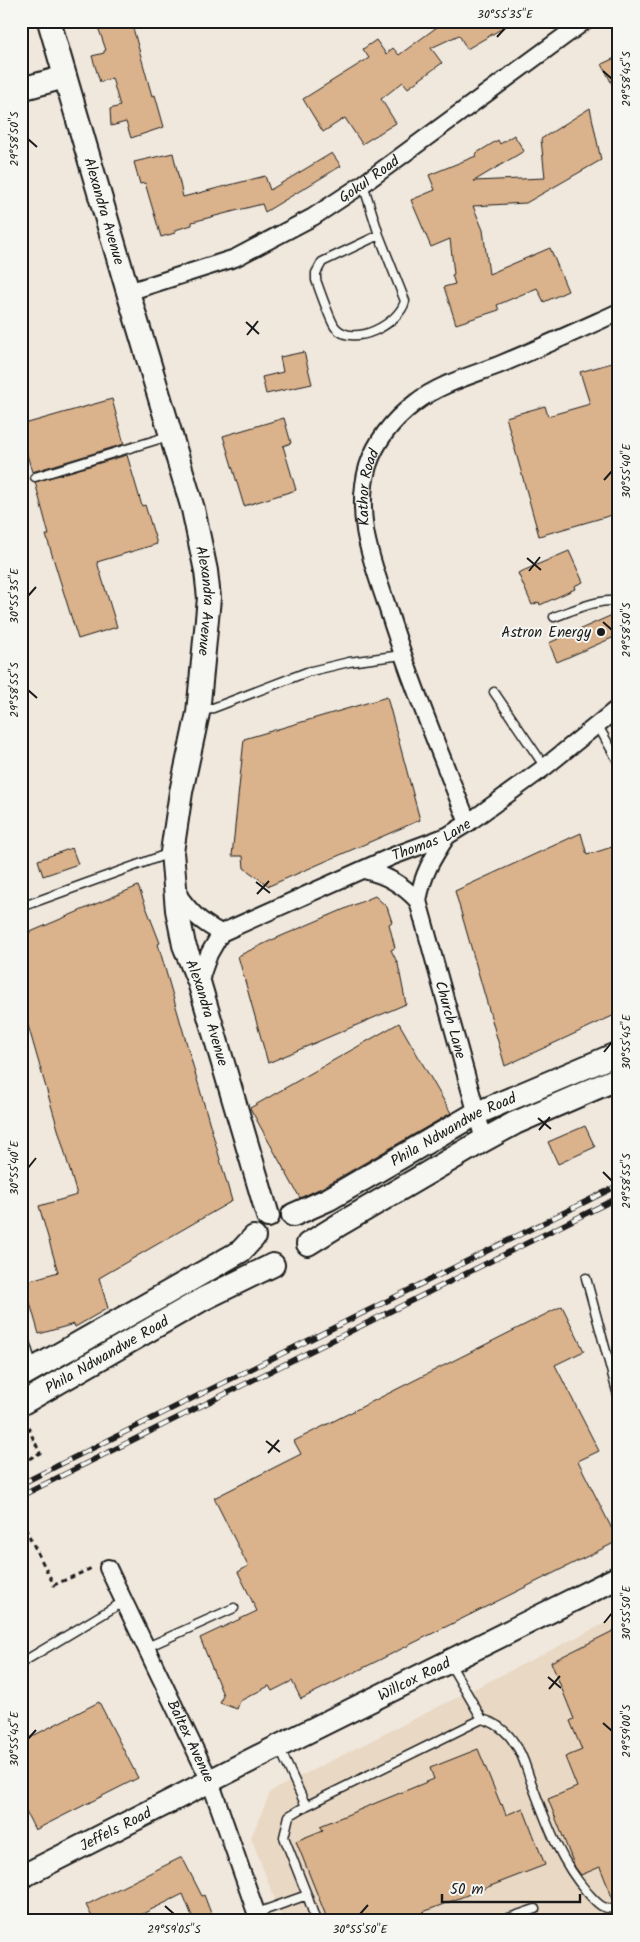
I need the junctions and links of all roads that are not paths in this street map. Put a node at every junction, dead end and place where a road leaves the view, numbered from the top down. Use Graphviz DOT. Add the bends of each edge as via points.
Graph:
graph roads {
  1 [pos="50,21"];
  2 [pos="585,21"];
  3 [pos="65,76"];
  4 [pos="21,89"];
  5 [pos="363,184"];
  6 [pos="378,235"];
  7 [pos="128,292"];
  8 [pos="619,312"];
  9 [pos="171,436"];
  10 [pos="35,477"];
  11 [pos="619,601"];
  12 [pos="554,617"];
  13 [pos="402,655"];
  14 [pos="494,692"];
  15 [pos="619,707"];
  16 [pos="198,713"];
  17 [pos="597,724"];
  18 [pos="619,764"];
  19 [pos="545,767"];
  20 [pos="468,823"];
  21 [pos="447,836"];
  22 [pos="172,852"];
  23 [pos="364,870"];
  24 [pos="174,890"];
  25 [pos="418,901"];
  26 [pos="21,907"];
  27 [pos="221,933"];
  28 [pos="199,982"];
  29 [pos="619,1053"];
  30 [pos="619,1078"];
  31 [pos="475,1114"];
  32 [pos="484,1140"];
  33 [pos="293,1215"];
  34 [pos="268,1216"];
  35 [pos="254,1237"];
  36 [pos="293,1259"];
  37 [pos="586,1278"];
  38 [pos="21,1330"];
  39 [pos="27,1373"];
  40 [pos="619,1399"];
  41 [pos="21,1404"];
  42 [pos="100,1568"];
  43 [pos="619,1577"];
  44 [pos="123,1602"];
  45 [pos="234,1608"];
  46 [pos="145,1648"];
  47 [pos="449,1662"];
  48 [pos="21,1663"];
  49 [pos="482,1719"];
  50 [pos="278,1746"];
  51 [pos="210,1781"];
  52 [pos="306,1806"];
  53 [pos="21,1877"];
  54 [pos="307,1895"];
  55 [pos="619,1908"];
  56 [pos="535,1909"];
  57 [pos="258,1917"];
  58 [pos="316,1921"];
  59 [pos="500,1921"];
  1 -- 3 [label="street, Alexandra Avenue"];
  2 -- 5 [label="street, Gokul Road"];
  3 -- 4 [label="street"];
  3 -- 7 [label="street, Alexandra Avenue"];
  5 -- 6 [label="lane"];
  5 -- 7 [label="street, Gokul Road" via="313,217 235,258"];
  6 -- 6 [label="lane" via="405,301 392,321 359,337 351,336 335,327 316,273 322,262"];
  7 -- 9 [label="street, Alexandra Avenue"];
  8 -- 13 [label="street, Kathor Road" via="428,395 404,412 379,442 368,466 364,490 365,530"];
  9 -- 10 [label="lane"];
  9 -- 16 [label="street, Alexandra Avenue" via="193,509 209,598"];
  11 -- 12 [label="lane" via="588,605"];
  13 -- 16 [label="lane" via="307,672"];
  13 -- 20 [label="street, Kathor Road"];
  14 -- 19 [label="lane"];
  15 -- 17 [label="street, Thomas Lane"];
  16 -- 22 [label="street, Alexandra Avenue"];
  17 -- 18 [label="lane"];
  17 -- 19 [label="street, Thomas Lane"];
  19 -- 20 [label="street, Thomas Lane"];
  20 -- 21 [label="street, Thomas Lane"];
  21 -- 23 [label="street, Thomas Lane"];
  21 -- 25 [label="street, Church Lane" via="429,863"];
  22 -- 24 [label="street, Alexandra Avenue"];
  22 -- 26 [label="lane"];
  23 -- 25 [label="street" via="398,883"];
  23 -- 27 [label="street, Thomas Lane"];
  24 -- 27 [label="street" via="197,919"];
  24 -- 28 [label="street, Alexandra Avenue" via="184,945"];
  25 -- 31 [label="street, Church Lane"];
  27 -- 28 [label="street"];
  28 -- 34 [label="street, Alexandra Avenue"];
  29 -- 31 [label="street, Phila Ndwandwe Road"];
  30 -- 32 [label="street, Phila Ndwandwe Road" via="515,1123"];
  31 -- 32 [label="street, Church Lane"];
  31 -- 33 [label="street, Phila Ndwandwe Road" via="329,1199"];
  32 -- 36 [label="street, Phila Ndwandwe Road"];
  33 -- 34 [label="street" via="279,1212"];
  33 -- 36 [label="street" via="300,1219 308,1235"];
  34 -- 35 [label="street"];
  35 -- 36 [label="street" via="258,1253 264,1260"];
  35 -- 39 [label="street, Phila Ndwandwe Road" via="241,1251"];
  36 -- 41 [label="street, Phila Ndwandwe Road" via="203,1299"];
  37 -- 40 [label="lane"];
  38 -- 39 [label="lane"];
  42 -- 44 [label="street, Baltex Avenue"];
  43 -- 47 [label="street, Willcox Road"];
  44 -- 46 [label="street, Baltex Avenue"];
  44 -- 48 [label="lane"];
  45 -- 46 [label="lane"];
  46 -- 51 [label="street, Baltex Avenue"];
  47 -- 49 [label="lane"];
  47 -- 50 [label="street, Willcox Road"];
  49 -- 52 [label="lane"];
  49 -- 55 [label="lane" via="505,1731 517,1746 554,1843 571,1870 599,1905"];
  50 -- 51 [label="street, Willcox Road"];
  50 -- 52 [label="lane"];
  51 -- 53 [label="street, Jeffels Road"];
  51 -- 57 [label="street, Baltex Avenue"];
  52 -- 54 [label="lane" via="289,1816 284,1837"];
  54 -- 57 [label="lane"];
  54 -- 58 [label="lane"];
  56 -- 59 [label="lane"];
}
